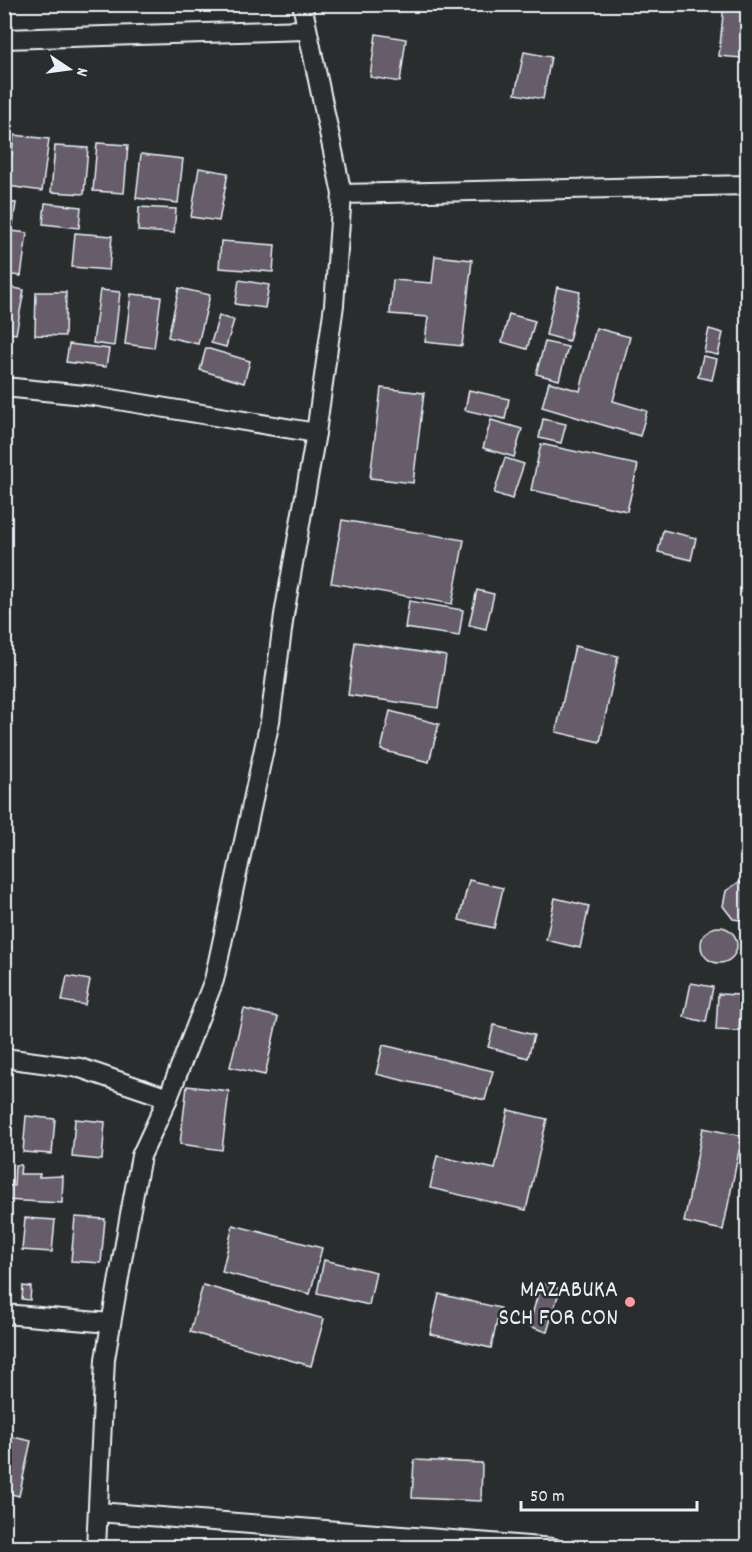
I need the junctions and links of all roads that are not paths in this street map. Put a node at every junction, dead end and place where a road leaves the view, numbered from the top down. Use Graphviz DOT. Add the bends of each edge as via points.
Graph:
graph roads {
  1 [pos="302,4"];
  2 [pos="306,30"];
  3 [pos="4,39"];
  4 [pos="747,185"];
  5 [pos="342,194"];
  6 [pos="4,387"];
  7 [pos="316,433"];
  8 [pos="4,1059"];
  9 [pos="168,1098"];
  10 [pos="4,1314"];
  11 [pos="110,1323"];
  12 [pos="98,1512"];
  13 [pos="96,1548"];
  14 [pos="553,1548"];
  1 -- 2 [label="street"];
  2 -- 3 [label="street"];
  2 -- 5 [label="street"];
  4 -- 5 [label="street"];
  5 -- 7 [label="street" via="334,305"];
  6 -- 7 [label="street" via="94,396"];
  7 -- 9 [label="street" via="270,721 214,980"];
  8 -- 9 [label="street" via="80,1068"];
  9 -- 11 [label="street" via="141,1155"];
  10 -- 11 [label="street"];
  11 -- 12 [label="street"];
  12 -- 13 [label="street"];
  12 -- 14 [label="street"];
}
